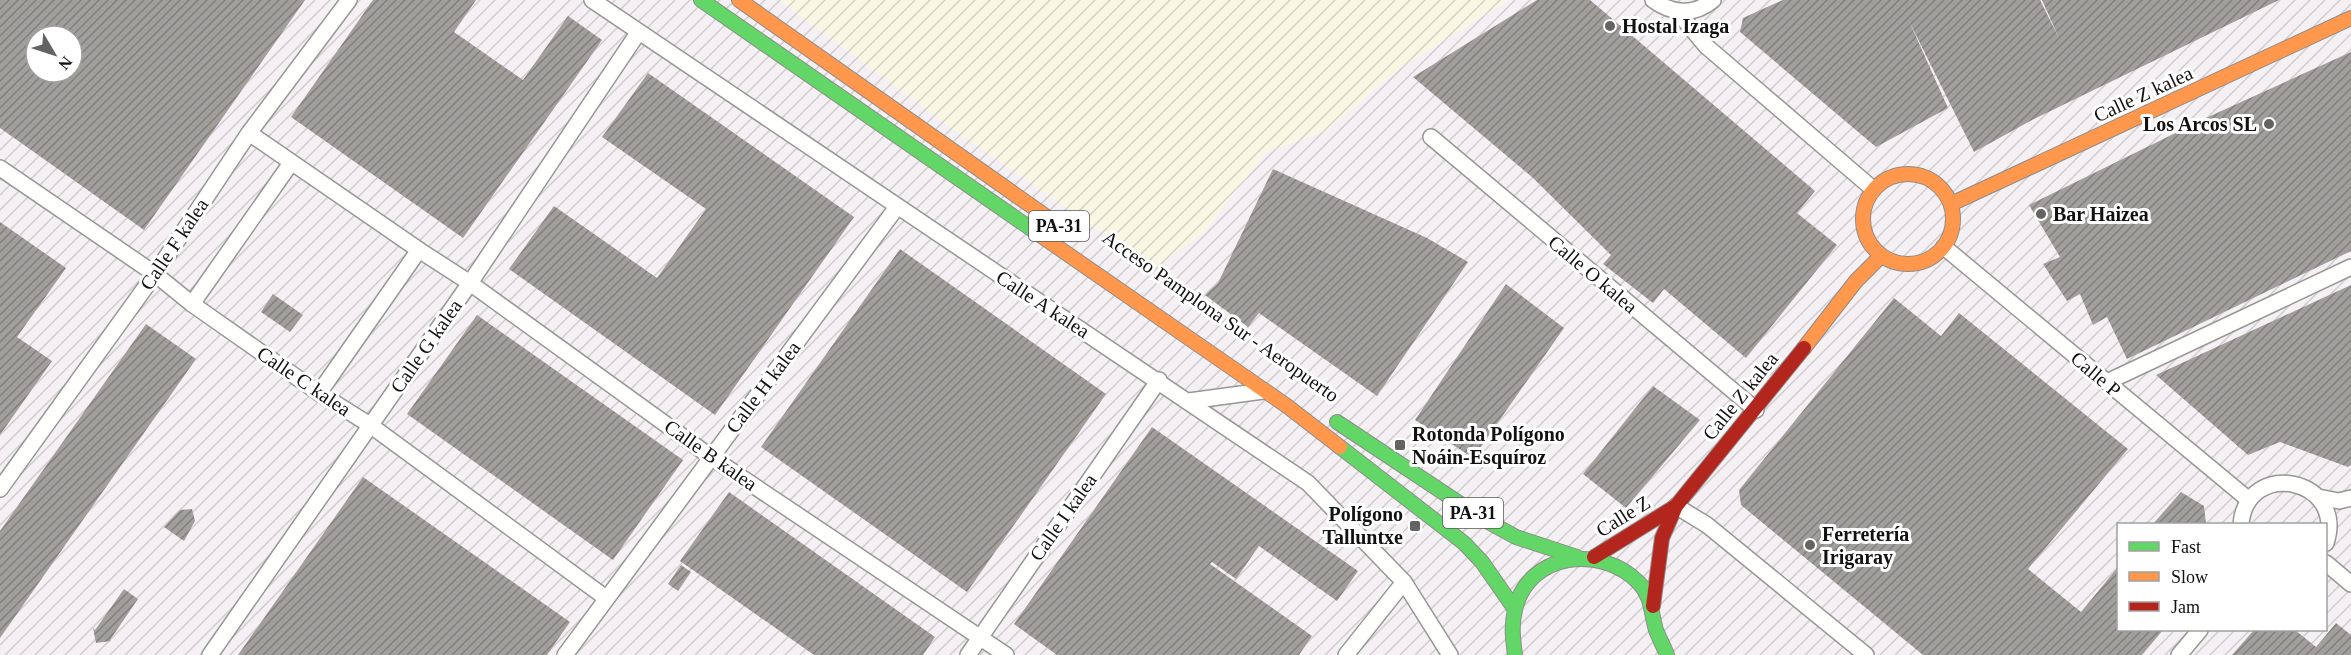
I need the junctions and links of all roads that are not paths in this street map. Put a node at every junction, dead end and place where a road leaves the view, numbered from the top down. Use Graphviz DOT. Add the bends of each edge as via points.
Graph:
graph roads {
  1 [pos="349,0"];
  2 [pos="592,0"];
  3 [pos="701,0"];
  4 [pos="740,0"];
  5 [pos="1653,0"];
  6 [pos="1713,0"];
  7 [pos="1678,12"];
  8 [pos="2351,18"];
  9 [pos="638,33"];
  10 [pos="249,133"];
  11 [pos="1431,137"];
  12 [pos="291,163"];
  13 [pos="0,168"];
  14 [pos="1873,189"];
  15 [pos="1952,204"];
  16 [pos="897,207"];
  17 [pos="1069,232"];
  18 [pos="1944,247"];
  19 [pos="419,250"];
  20 [pos="1881,256"];
  21 [pos="2351,267"];
  22 [pos="155,274"];
  23 [pos="470,283"];
  24 [pos="192,304"];
  25 [pos="1159,380"];
  26 [pos="2106,382"];
  27 [pos="1265,390"];
  28 [pos="319,393"];
  29 [pos="1189,401"];
  30 [pos="1321,410"];
  31 [pos="1756,410"];
  32 [pos="370,425"];
  33 [pos="711,457"];
  34 [pos="0,489"];
  35 [pos="2318,497"];
  36 [pos="2351,498"];
  37 [pos="2249,500"];
  38 [pos="1676,506"];
  39 [pos="2241,523"];
  40 [pos="2327,532"];
  41 [pos="1577,557"];
  42 [pos="1594,557"];
  43 [pos="2327,565"];
  44 [pos="1404,582"];
  45 [pos="2351,584"];
  46 [pos="606,598"];
  47 [pos="1653,606"];
  48 [pos="1514,608"];
  49 [pos="1657,630"];
  50 [pos="2199,631"];
  51 [pos="980,637"];
  52 [pos="210,655"];
  53 [pos="565,655"];
  54 [pos="968,655"];
  55 [pos="1006,655"];
  56 [pos="1346,655"];
  57 [pos="1450,655"];
  58 [pos="1515,655"];
  59 [pos="1651,655"];
  60 [pos="1667,655"];
  61 [pos="1866,655"];
  62 [pos="2179,655"];
  1 -- 10 [label="street, Calle F kalea"];
  2 -- 9 [label="street, Calle A kalea"];
  3 -- 27 [label="main road, Acceso Pamplona Sur - Aeropuerto / PA-31"];
  4 -- 17 [label="main road, PA-31"];
  5 -- 7 [label="street"];
  6 -- 7 [label="street" via="1701,8"];
  7 -- 14 [label="street" via="1706,46"];
  8 -- 15 [label="main road, Calle Z kalea"];
  9 -- 16 [label="street, Calle A kalea"];
  9 -- 23 [label="street, Calle G kalea"];
  10 -- 12 [label="street, Calle B kalea"];
  10 -- 22 [label="street, Calle F kalea"];
  11 -- 31 [label="street, Calle O kalea"];
  12 -- 19 [label="street, Calle B kalea"];
  12 -- 24 [label="street"];
  13 -- 22 [label="street, Calle C kalea"];
  14 -- 15 [label="main road" via="1889,177 1907,173 1926,177 1942,188"];
  14 -- 20 [label="main road" via="1862,217 1870,245"];
  15 -- 18 [label="main road" via="1954,224"];
  16 -- 25 [label="street, Calle A kalea"];
  16 -- 33 [label="street, Calle H kalea"];
  18 -- 20 [label="main road" via="1918,264 1898,264"];
  18 -- 26 [label="street, Calle P"];
  19 -- 23 [label="street, Calle B kalea"];
  19 -- 28 [label="street"];
  20 -- 31 [label="main road, Calle Z kalea" via="1856,281"];
  21 -- 26 [label="street"];
  22 -- 24 [label="street, Calle C kalea"];
  22 -- 34 [label="street, Calle F kalea"];
  23 -- 32 [label="street, Calle G kalea"];
  23 -- 33 [label="street, Calle B kalea"];
  24 -- 28 [label="street, Calle C kalea"];
  25 -- 29 [label="street, Calle A kalea"];
  25 -- 51 [label="street, Calle I kalea"];
  26 -- 37 [label="street, Calle P"];
  27 -- 29 [label="street"];
  27 -- 48 [label="main road, PA-31" via="1464,543"];
  28 -- 32 [label="street, Calle C kalea"];
  29 -- 44 [label="street, Calle A kalea" via="1308,483"];
  30 -- 41 [label="main road, Acceso Pamplona Sur - Aeropuerto / PA-31" via="1483,519 1516,537"];
  31 -- 38 [label="main road, Calle Z kalea"];
  32 -- 46 [label="street, Calle C kalea"];
  32 -- 52 [label="street, Calle G kalea"];
  33 -- 46 [label="street, Calle H kalea"];
  33 -- 51 [label="street, Calle B kalea"];
  35 -- 36 [label="street" via="2339,501"];
  35 -- 37 [label="street" via="2291,483 2275,483"];
  35 -- 40 [label="street" via="2329,521"];
  37 -- 39 [label="street"];
  38 -- 42 [label="main road, Calle Z"];
  38 -- 47 [label="main road, Calle Z" via="1662,538"];
  38 -- 61 [label="street" via="1707,525"];
  41 -- 42 [label="main road, PA-31"];
  41 -- 48 [label="main road, PA-31" via="1556,562 1538,573 1523,589"];
  42 -- 47 [label="main road, PA-31" via="1609,561 1641,585"];
  43 -- 45 [label="street"];
  44 -- 56 [label="street"];
  44 -- 57 [label="street, Calle A kalea"];
  46 -- 53 [label="street, Calle H kalea"];
  47 -- 49 [label="main road, PA-31"];
  48 -- 58 [label="main road, PA-31" via="1510,626"];
  49 -- 59 [label="main road, PA-31"];
  49 -- 60 [label="main road, PA-31"];
  50 -- 62 [label="street"];
  51 -- 54 [label="street, Calle I kalea"];
  51 -- 55 [label="street, Calle B kalea"];
}
